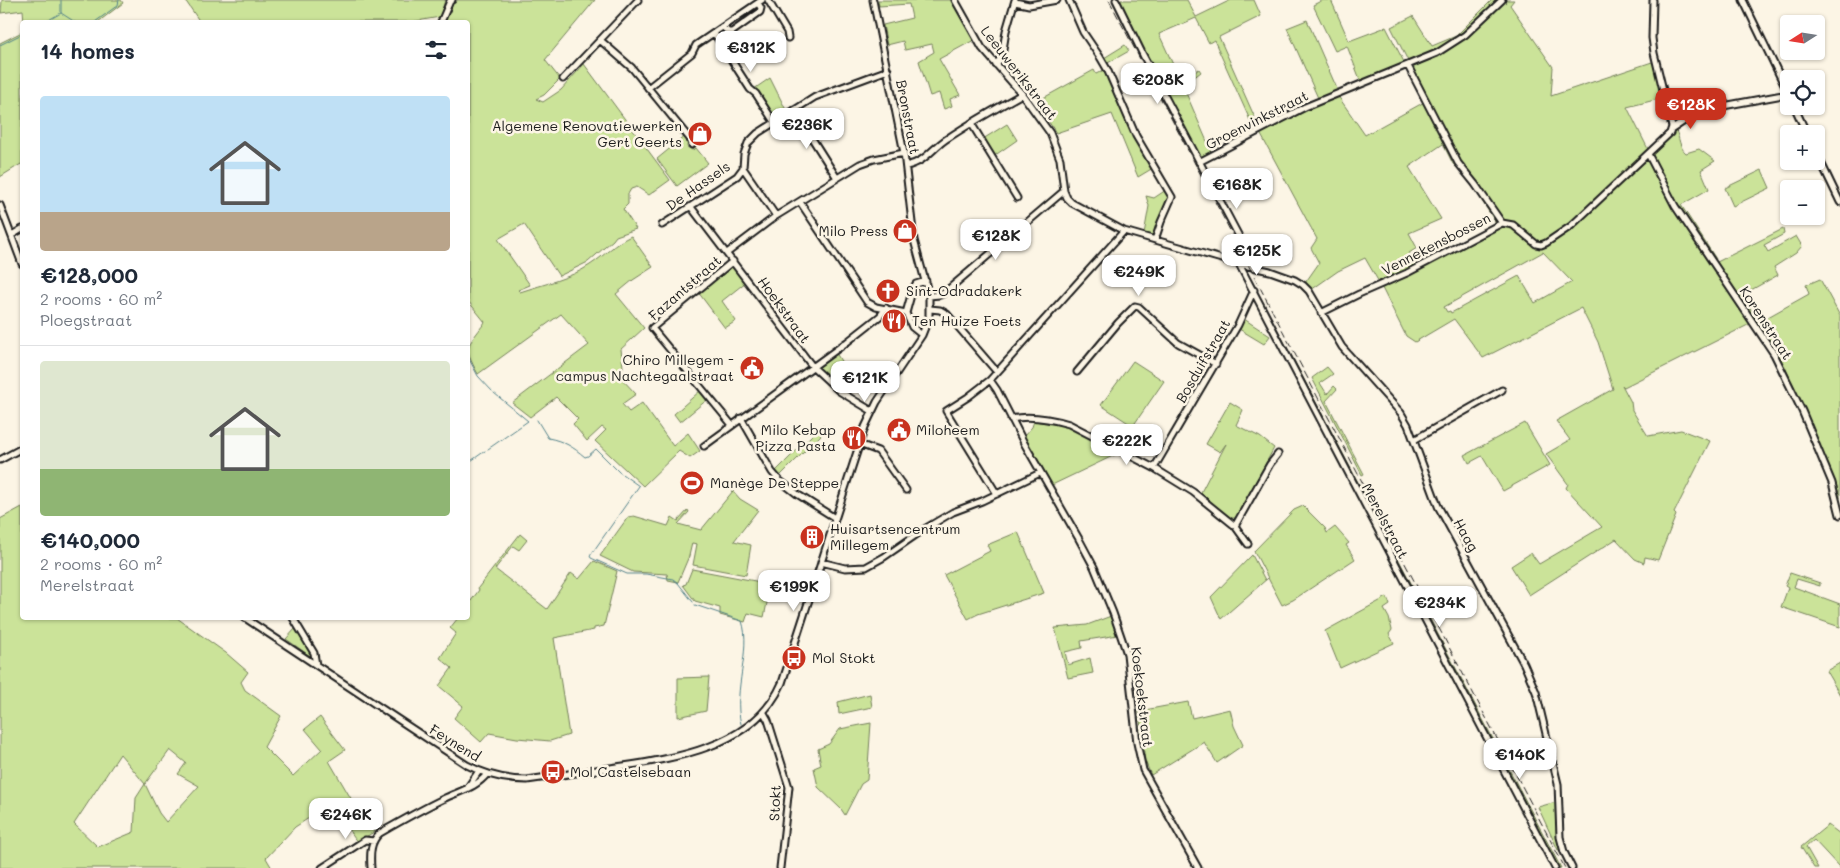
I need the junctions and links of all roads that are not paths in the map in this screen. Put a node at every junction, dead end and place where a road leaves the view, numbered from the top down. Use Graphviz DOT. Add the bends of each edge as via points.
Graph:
graph roads {
  1 [pos="450,0"];
  2 [pos="638,0"];
  3 [pos="768,0"];
  4 [pos="873,0"];
  5 [pos="955,0"];
  6 [pos="1057,0"];
  7 [pos="1069,0"];
  8 [pos="1116,0"];
  9 [pos="1502,0"];
  10 [pos="1653,0"];
  11 [pos="1742,0"];
  12 [pos="760,1"];
  13 [pos="1015,1"];
  14 [pos="442,20"];
  15 [pos="723,26"];
  16 [pos="714,33"];
  17 [pos="788,38"];
  18 [pos="600,40"];
  19 [pos="996,65"];
  20 [pos="1408,66"];
  21 [pos="888,70"];
  22 [pos="1780,78"];
  23 [pos="563,79"];
  24 [pos="648,88"];
  25 [pos="1022,94"];
  26 [pos="1780,96"];
  27 [pos="794,110"];
  28 [pos="1700,111"];
  29 [pos="1669,116"];
  30 [pos="774,122"];
  31 [pos="971,123"];
  32 [pos="1671,130"];
  33 [pos="692,145"];
  34 [pos="904,153"];
  35 [pos="1648,154"];
  36 [pos="1200,162"];
  37 [pos="906,166"];
  38 [pos="743,168"];
  39 [pos="1825,170"];
  40 [pos="837,178"];
  41 [pos="1064,191"];
  42 [pos="1017,198"];
  43 [pos="1067,198"];
  44 [pos="1052,200"];
  45 [pos="800,202"];
  46 [pos="1840,202"];
  47 [pos="0,205"];
  48 [pos="691,206"];
  49 [pos="776,216"];
  50 [pos="1502,223"];
  51 [pos="662,225"];
  52 [pos="20,229"];
  53 [pos="1124,231"];
  54 [pos="12,235"];
  55 [pos="1155,240"];
  56 [pos="726,253"];
  57 [pos="20,258"];
  58 [pos="733,261"];
  59 [pos="1239,264"];
  60 [pos="1254,267"];
  61 [pos="926,281"];
  62 [pos="1254,290"];
  63 [pos="930,296"];
  64 [pos="886,308"];
  65 [pos="930,309"];
  66 [pos="906,313"];
  67 [pos="1321,313"];
  68 [pos="922,335"];
  69 [pos="1216,364"];
  70 [pos="812,366"];
  71 [pos="997,372"];
  72 [pos="1077,372"];
  73 [pos="990,380"];
  74 [pos="1502,390"];
  75 [pos="872,411"];
  76 [pos="740,418"];
  77 [pos="1011,419"];
  78 [pos="732,425"];
  79 [pos="1414,440"];
  80 [pos="859,444"];
  81 [pos="704,446"];
  82 [pos="20,449"];
  83 [pos="1278,454"];
  84 [pos="0,460"];
  85 [pos="1154,468"];
  86 [pos="1040,473"];
  87 [pos="906,490"];
  88 [pos="997,494"];
  89 [pos="1840,515"];
  90 [pos="835,518"];
  91 [pos="1235,526"];
  92 [pos="1248,544"];
  93 [pos="821,562"];
  94 [pos="248,620"];
  95 [pos="294,620"];
  96 [pos="316,665"];
  97 [pos="764,713"];
  98 [pos="479,771"];
  99 [pos="487,774"];
  100 [pos="468,787"];
  101 [pos="374,841"];
  102 [pos="322,868"];
  103 [pos="371,868"];
  104 [pos="780,868"];
  105 [pos="1198,868"];
  106 [pos="1554,868"];
  107 [pos="1572,868"];
  1 -- 14 [label="street"];
  2 -- 18 [label="street"];
  3 -- 17 [label="street"];
  4 -- 21 [label="street, Bronstraat"];
  5 -- 19 [label="street, Leeuwerikstraat" via="976,39"];
  6 -- 13 [label="street" via="1029,5"];
  7 -- 55 [label="street" via="1083,32 1107,69 1136,136 1172,197"];
  8 -- 36 [label="street"];
  9 -- 20 [label="street, Groenvinkstraat" via="1465,36"];
  10 -- 29 [label="street" via="1654,53"];
  11 -- 22 [label="street"];
  12 -- 15 [label="street"];
  12 -- 15 [label="street" via="760,12 732,32"];
  13 -- 19 [label="street" via="1002,56"];
  15 -- 16 [label="street"];
  16 -- 24 [label="street"];
  16 -- 30 [label="street"];
  18 -- 23 [label="street"];
  18 -- 24 [label="street" via="632,68"];
  19 -- 25 [label="street, Leeuwerikstraat"];
  20 -- 36 [label="street, Groenvinkstraat" via="1305,107"];
  20 -- 50 [label="street, Vennekensbossen" via="1458,163"];
  21 -- 27 [label="street, De Hassels" via="815,97"];
  21 -- 34 [label="street, Bronstraat"];
  24 -- 33 [label="street"];
  25 -- 31 [label="street"];
  25 -- 41 [label="street, Leeuwerikstraat" via="1054,140"];
  26 -- 28 [label="street"];
  27 -- 30 [label="street, De Hassels"];
  27 -- 40 [label="street"];
  28 -- 29 [label="street"];
  28 -- 32 [label="street"];
  29 -- 32 [label="street"];
  30 -- 38 [label="street, De Hassels" via="752,137 744,154"];
  31 -- 37 [label="street" via="919,163"];
  31 -- 42 [label="street"];
  32 -- 35 [label="street"];
  34 -- 37 [label="street, Bronstraat"];
  34 -- 40 [label="street" via="868,161"];
  35 -- 50 [label="street" via="1571,226 1546,243 1536,244 1513,225"];
  35 -- 89 [label="street, Korenstraat" via="1675,206 1774,354 1832,483"];
  36 -- 60 [label="street, Groenvinkstraat"];
  37 -- 61 [label="street, Bronstraat" via="914,240"];
  38 -- 48 [label="street, De Hassels" via="737,176"];
  38 -- 49 [label="street"];
  39 -- 46 [label="street"];
  40 -- 45 [label="street"];
  41 -- 43 [label="street, Leeuwerikstraat"];
  41 -- 44 [label="street"];
  43 -- 44 [label="street"];
  43 -- 53 [label="street, Haag"];
  44 -- 63 [label="street" via="944,293"];
  45 -- 49 [label="street"];
  45 -- 64 [label="street" via="867,302"];
  47 -- 54 [label="street"];
  48 -- 51 [label="street, De Hassels"];
  48 -- 56 [label="street, Hoekstraat"];
  49 -- 56 [label="street"];
  50 -- 67 [label="street, Vennekensbossen"];
  52 -- 54 [label="street"];
  53 -- 55 [label="street, Haag"];
  53 -- 71 [label="street"];
  54 -- 57 [label="street"];
  55 -- 59 [label="street, Haag"];
  56 -- 58 [label="street, Hoekstraat"];
  58 -- 70 [label="street, Hoekstraat"];
  58 -- 78 [label="street, Fazantstraat" via="652,328"];
  59 -- 60 [label="street, Haag"];
  59 -- 62 [label="street, Merelstraat"];
  60 -- 67 [label="street, Haag" via="1303,285"];
  61 -- 63 [label="street, Bronstraat"];
  61 -- 66 [label="street" via="913,288"];
  62 -- 69 [label="street, Bosduifstraat"];
  62 -- 106 [label="street, Merelstraat" via="1278,342"];
  63 -- 65 [label="street, Bronstraat"];
  64 -- 66 [label="street"];
  64 -- 70 [label="street" via="880,316"];
  65 -- 68 [label="street, Bronstraat"];
  65 -- 71 [label="street" via="947,314"];
  66 -- 68 [label="street" via="912,327"];
  67 -- 79 [label="street, Haag" via="1342,347 1401,413"];
  68 -- 75 [label="street, Bronstraat"];
  69 -- 72 [label="street" via="1178,343 1135,306"];
  69 -- 85 [label="street, Bosduifstraat"];
  70 -- 75 [label="street, Hoekstraat" via="839,391"];
  70 -- 76 [label="street"];
  71 -- 73 [label="street"];
  73 -- 77 [label="street, Koekoekstraat"];
  73 -- 88 [label="street" via="946,411"];
  74 -- 79 [label="street"];
  75 -- 80 [label="street, Bronstraat"];
  76 -- 78 [label="street"];
  76 -- 90 [label="street" via="779,480"];
  77 -- 85 [label="street" via="1029,418 1069,424"];
  77 -- 86 [label="street, Koekoekstraat"];
  78 -- 81 [label="street"];
  79 -- 107 [label="street, Haag" via="1438,506 1536,692 1558,784 1560,837"];
  80 -- 87 [label="street" via="878,451"];
  80 -- 90 [label="street, Bronstraat"];
  82 -- 84 [label="street"];
  83 -- 91 [label="street"];
  85 -- 91 [label="street" via="1193,492"];
  86 -- 88 [label="street"];
  86 -- 105 [label="street, Koekoekstraat" via="1087,553 1113,613 1130,666 1142,770"];
  88 -- 93 [label="street" via="953,512 866,566 845,568"];
  90 -- 93 [label="street, Feynend"];
  91 -- 92 [label="street"];
  93 -- 97 [label="street, Feynend" via="782,683"];
  94 -- 96 [label="street, Feynend"];
  95 -- 96 [label="street" via="314,653"];
  96 -- 98 [label="street, Feynend"];
  97 -- 99 [label="street, Feynend" via="741,731 698,750 660,761 528,780"];
  97 -- 104 [label="street, Stokt" via="789,787"];
  98 -- 99 [label="street, Feynend"];
  98 -- 100 [label="street"];
  99 -- 100 [label="street" via="478,784"];
  100 -- 101 [label="street" via="380,833"];
  101 -- 102 [label="street" via="365,840"];
  101 -- 103 [label="street"];
}
